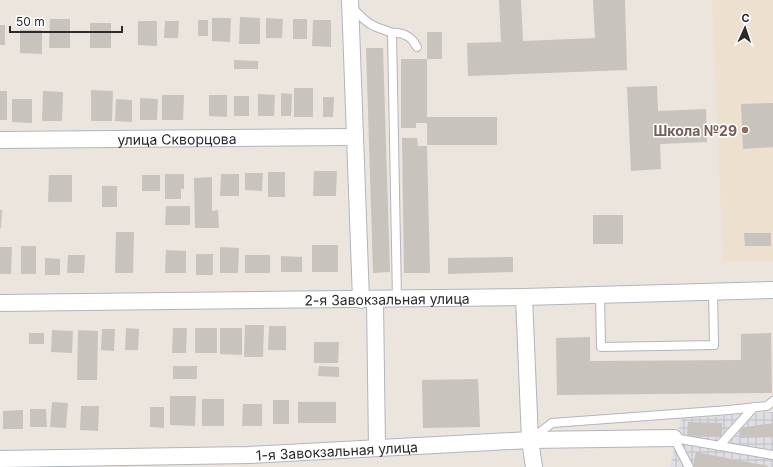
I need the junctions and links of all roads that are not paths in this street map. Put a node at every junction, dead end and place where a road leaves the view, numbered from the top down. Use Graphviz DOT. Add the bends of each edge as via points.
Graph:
graph roads {
  1 [pos="350,2"];
  2 [pos="392,33"];
  3 [pos="417,47"];
  4 [pos="354,137"];
  5 [pos="0,140"];
  6 [pos="773,290"];
  7 [pos="713,291"];
  8 [pos="600,295"];
  9 [pos="524,297"];
  10 [pos="397,299"];
  11 [pos="368,300"];
  12 [pos="0,303"];
  13 [pos="773,401"];
  14 [pos="754,407"];
  15 [pos="674,438"];
  16 [pos="530,440"];
  17 [pos="719,446"];
  18 [pos="378,448"];
  19 [pos="773,455"];
  20 [pos="0,459"];
  21 [pos="534,467"];
  22 [pos="689,467"];
  1 -- 2 [label="lane" via="364,19"];
  1 -- 4 [label="street"];
  2 -- 3 [label="lane" via="407,36"];
  2 -- 10 [label="lane"];
  4 -- 5 [label="street, улица Скворцова"];
  4 -- 11 [label="street"];
  6 -- 7 [label="street, 2-я Завокзальная улица"];
  7 -- 8 [label="street, 2-я Завокзальная улица"];
  7 -- 8 [label="lane" via="714,345 601,347"];
  8 -- 9 [label="street, 2-я Завокзальная улица"];
  9 -- 10 [label="street, 2-я Завокзальная улица"];
  9 -- 16 [label="street"];
  10 -- 11 [label="street, 2-я Завокзальная улица"];
  11 -- 12 [label="street, 2-я Завокзальная улица"];
  11 -- 18 [label="street"];
  13 -- 14 [label="lane" via="767,406"];
  14 -- 16 [label="lane" via="552,423"];
  14 -- 17 [label="lane"];
  15 -- 16 [label="street, 1-я Завокзальная улица"];
  15 -- 17 [label="lane"];
  15 -- 22 [label="lane"];
  16 -- 18 [label="street, 1-я Завокзальная улица"];
  16 -- 21 [label="street"];
  17 -- 19 [label="lane"];
  18 -- 20 [label="street, 1-я Завокзальная улица" via="249,455"];
}
